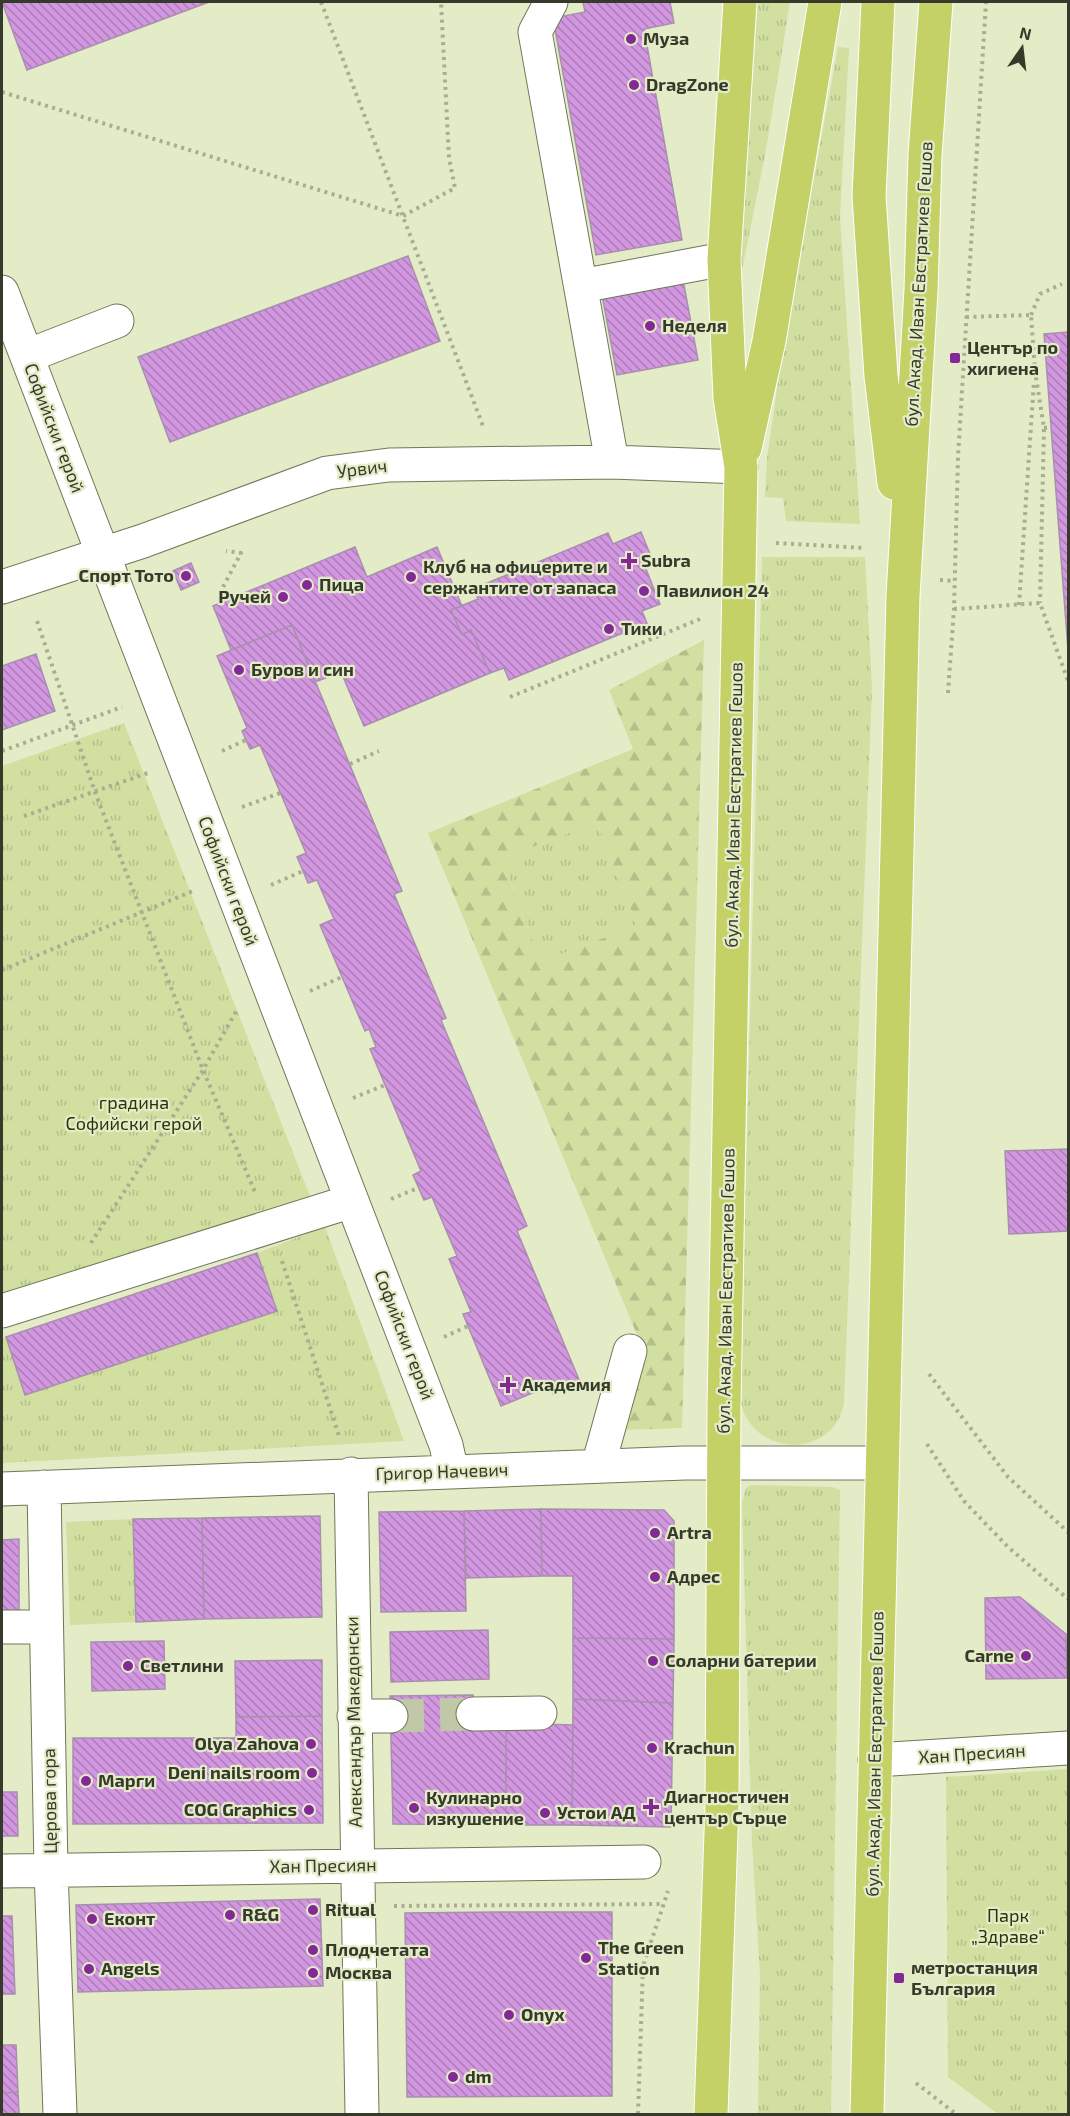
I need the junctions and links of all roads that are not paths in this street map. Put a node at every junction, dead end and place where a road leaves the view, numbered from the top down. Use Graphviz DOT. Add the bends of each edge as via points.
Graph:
graph roads {
  1 [pos="551,2"];
  2 [pos="740,2"];
  3 [pos="825,2"];
  4 [pos="878,2"];
  5 [pos="936,2"];
  6 [pos="724,259"];
  7 [pos="581,286"];
  8 [pos="2,292"];
  9 [pos="117,321"];
  10 [pos="27,356"];
  11 [pos="612,462"];
  12 [pos="741,467"];
  13 [pos="103,555"];
  14 [pos="904,566"];
  15 [pos="2,587"];
  16 [pos="352,1201"];
  17 [pos="2,1311"];
  18 [pos="630,1351"];
  19 [pos="723,1463"];
  20 [pos="882,1463"];
  21 [pos="598,1466"];
  22 [pos="452,1472"];
  23 [pos="351,1474"];
  24 [pos="44,1487"];
  25 [pos="2,1489"];
  26 [pos="45,1627"];
  27 [pos="2,1628"];
  28 [pos="540,1713"];
  29 [pos="472,1714"];
  30 [pos="354,1716"];
  31 [pos="391,1716"];
  32 [pos="1068,1748"];
  33 [pos="875,1760"];
  34 [pos="644,1862"];
  35 [pos="357,1865"];
  36 [pos="51,1870"];
  37 [pos="2,1871"];
  38 [pos="60,2115"];
  39 [pos="362,2115"];
  40 [pos="711,2115"];
  41 [pos="867,2115"];
  1 -- 7 [label="street" via="535,32"];
  2 -- 6 [label="main road, бул. Акад. Иван Евстратиев Гешов"];
  3 -- 12 [label="main road, бул. Акад. Иван Евстратиев Гешов" via="769,342"];
  4 -- 14 [label="main road, бул. Акад. Иван Евстратиев Гешов" via="869,196 881,376"];
  5 -- 14 [label="main road, бул. Акад. Иван Евстратиев Гешов"];
  6 -- 7 [label="street"];
  6 -- 12 [label="main road, бул. Акад. Иван Евстратиев Гешов" via="730,398"];
  7 -- 11 [label="street"];
  8 -- 10 [label="street, Софийски герой"];
  9 -- 10 [label="street"];
  10 -- 13 [label="street, Софийски герой"];
  11 -- 12 [label="street, Урвич"];
  11 -- 13 [label="street, Урвич" via="388,465 327,473"];
  12 -- 19 [label="main road, бул. Акад. Иван Евстратиев Гешов"];
  13 -- 15 [label="street, Урвич"];
  13 -- 16 [label="street, Софийски герой"];
  14 -- 20 [label="main road, бул. Акад. Иван Евстратиев Гешов"];
  16 -- 17 [label="street"];
  16 -- 22 [label="street, Софийски герой" via="443,1436"];
  18 -- 21 [label="street"];
  19 -- 20 [label="street, Григор Начевич"];
  19 -- 21 [label="street, Григор Начевич"];
  19 -- 40 [label="main road, бул. Акад. Иван Евстратиев Гешов" via="722,1825"];
  20 -- 33 [label="main road, бул. Акад. Иван Евстратиев Гешов"];
  21 -- 22 [label="street, Григор Начевич"];
  22 -- 23 [label="street, Григор Начевич"];
  23 -- 24 [label="street, Григор Начевич"];
  23 -- 30 [label="street, Александър Македонски"];
  24 -- 25 [label="street, Григор Начевич"];
  24 -- 26 [label="street, Церова гора"];
  26 -- 27 [label="street"];
  26 -- 36 [label="street, Церова гора"];
  28 -- 29 [label="street"];
  30 -- 31 [label="street"];
  30 -- 35 [label="street, Александър Македонски"];
  32 -- 33 [label="street, Хан Пресиян"];
  33 -- 41 [label="main road, бул. Акад. Иван Евстратиев Гешов"];
  34 -- 35 [label="street, Хан Пресиян"];
  35 -- 36 [label="street, Хан Пресиян"];
  35 -- 39 [label="street, Александър Македонски"];
  36 -- 37 [label="street, Хан Пресиян"];
  36 -- 38 [label="street, Церова гора"];
}
